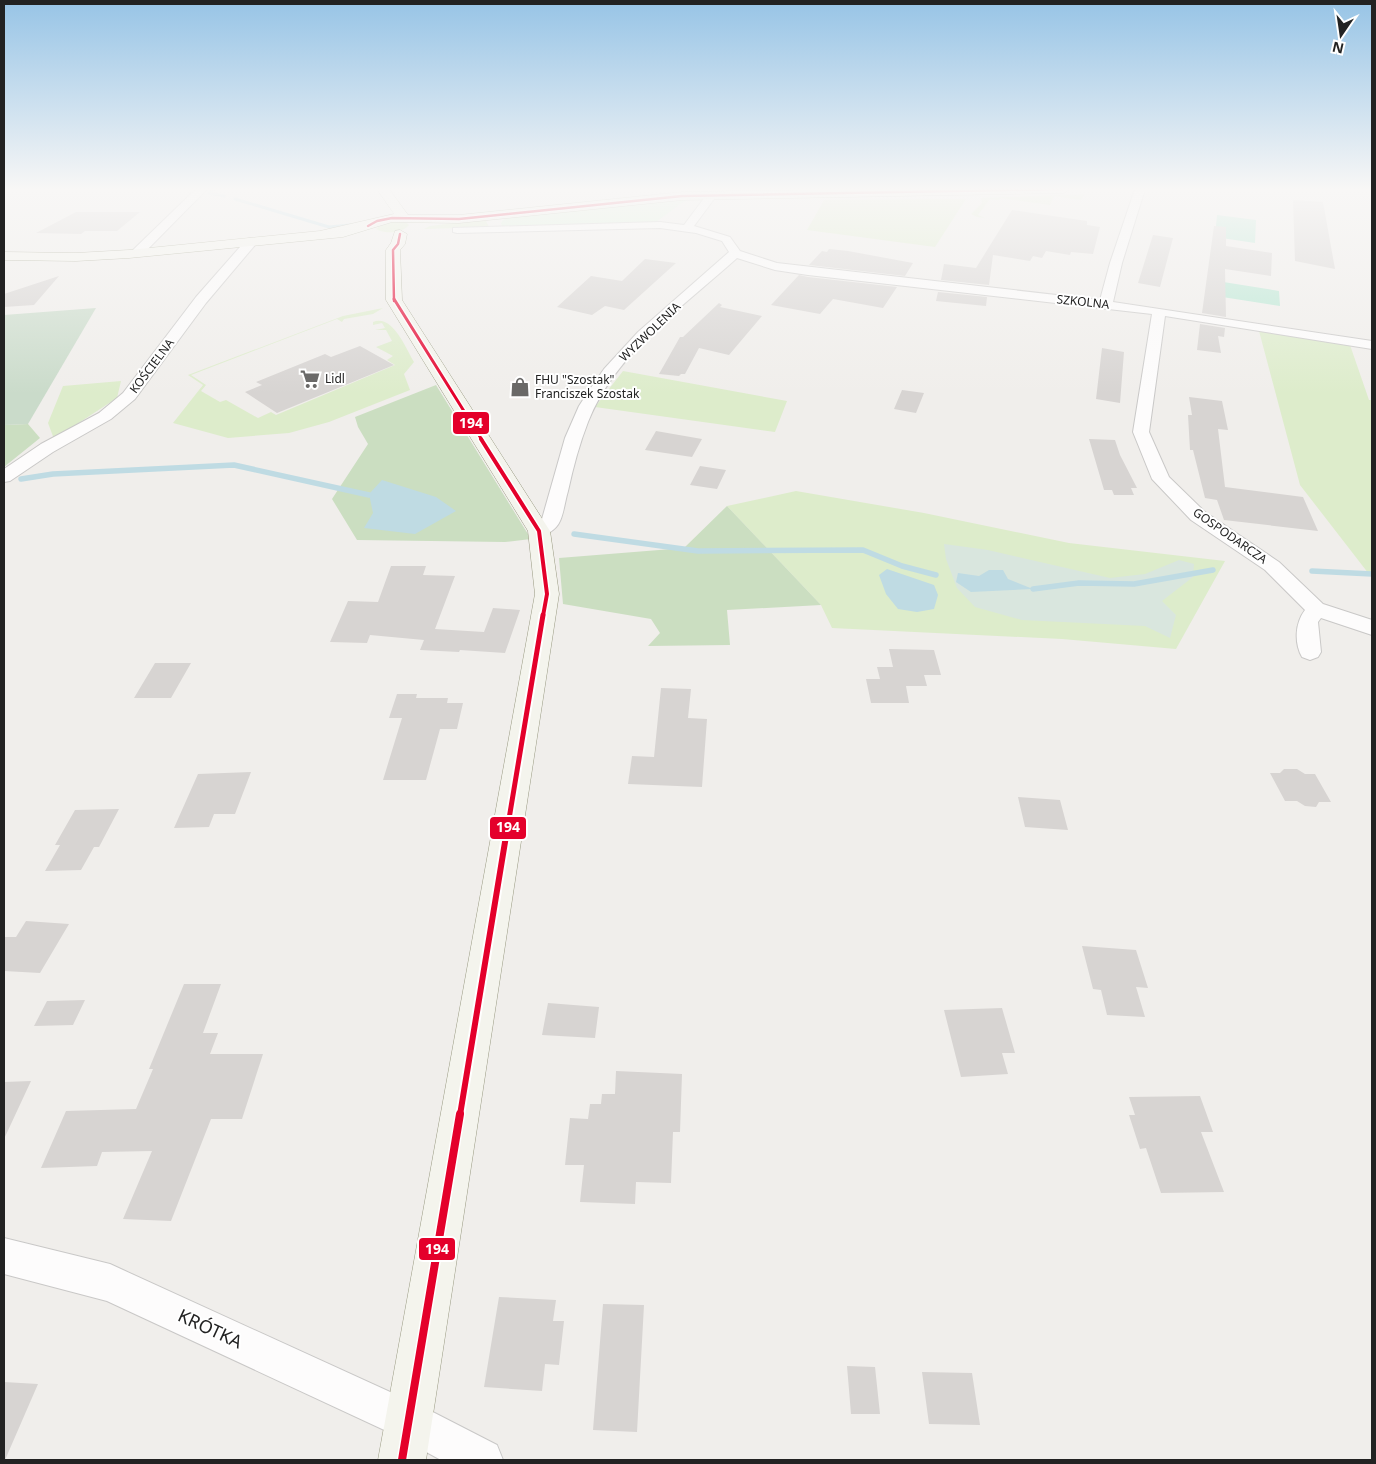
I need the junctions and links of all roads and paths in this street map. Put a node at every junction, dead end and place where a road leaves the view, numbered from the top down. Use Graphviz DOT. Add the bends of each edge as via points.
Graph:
graph roads {
  1 [pos="239,257"];
  2 [pos="386,257"];
  3 [pos="730,257"];
  4 [pos="748,257"];
  5 [pos="1118,257"];
  6 [pos="1106,305"];
  7 [pos="1160,311"];
  8 [pos="1372,345"];
  9 [pos="4,477"];
  10 [pos="539,531"];
  11 [pos="1316,609"];
  12 [pos="1372,628"];
  13 [pos="1310,652"];
  14 [pos="4,1256"];
  15 [pos="409,1421"];
  16 [pos="402,1460"];
  17 [pos="482,1460"];
  1 -- 9 [label="street, KOŚCIELNA" via="129,396 105,416 47,448"];
  2 -- 10 [label="main road" via="394,300"];
  3 -- 10 [label="street, WYZWOLENIA" via="630,348 594,392 578,429 551,521"];
  4 -- 6 [label="street, SZKOLNA" via="808,272"];
  5 -- 6 [label="street"];
  6 -- 7 [label="street, SZKOLNA"];
  7 -- 8 [label="street, SZKOLNA"];
  7 -- 11 [label="street, GOSPODARCZA" via="1141,432 1160,479 1198,516 1272,566"];
  10 -- 15 [label="main road" via="547,594"];
  11 -- 12 [label="street, GOSPODARCZA"];
  11 -- 13 [label="street" via="1307,622"];
  14 -- 15 [label="street, KRÓTKA" via="110,1283"];
  15 -- 16 [label="main road"];
  15 -- 17 [label="street, KRÓTKA"];
}
